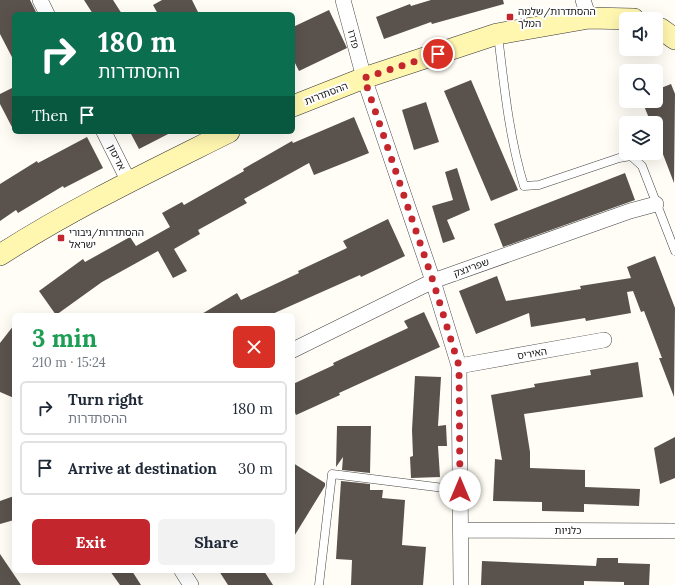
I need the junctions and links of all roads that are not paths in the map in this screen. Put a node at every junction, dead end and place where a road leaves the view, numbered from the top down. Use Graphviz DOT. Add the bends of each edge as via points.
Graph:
graph roads {
  1 [pos="40,0"];
  2 [pos="343,0"];
  3 [pos="586,9"];
  4 [pos="46,12"];
  5 [pos="619,16"];
  6 [pos="663,31"];
  7 [pos="498,34"];
  8 [pos="675,38"];
  9 [pos="364,78"];
  10 [pos="295,105"];
  11 [pos="105,134"];
  12 [pos="225,134"];
  13 [pos="129,182"];
  14 [pos="656,204"];
  15 [pos="675,251"];
  16 [pos="0,255"];
  17 [pos="433,281"];
  18 [pos="604,340"];
  19 [pos="295,349"];
  20 [pos="459,366"];
  21 [pos="460,490"];
  22 [pos="461,530"];
  23 [pos="675,531"];
  24 [pos="183,573"];
  25 [pos="191,585"];
  26 [pos="318,585"];
  27 [pos="461,585"];
  1 -- 4 [label="street"];
  2 -- 9 [label="street, פדרו"];
  3 -- 5 [label="street, ההסתדרות"];
  3 -- 7 [label="street, ההסתדרות"];
  6 -- 8 [label="street"];
  7 -- 9 [label="street, ההסתדרות"];
  7 -- 14 [label="lane" via="506,97 524,186 539,185 631,156 642,166"];
  9 -- 10 [label="street, ההסתדרות"];
  9 -- 17 [label="street, פדרו"];
  11 -- 13 [label="street, אדיסון"];
  12 -- 13 [label="street"];
  13 -- 16 [label="street"];
  14 -- 15 [label="lane"];
  14 -- 17 [label="street, שפרינצק"];
  17 -- 19 [label="street, שפרינצק"];
  17 -- 20 [label="street, פדרו"];
  18 -- 20 [label="street, האיריס"];
  20 -- 21 [label="street, פדרו"];
  21 -- 22 [label="street, פדרו"];
  21 -- 26 [label="lane" via="332,474"];
  22 -- 23 [label="street, כלניות"];
  22 -- 27 [label="street, פדרו"];
  24 -- 25 [label="street"];
}
